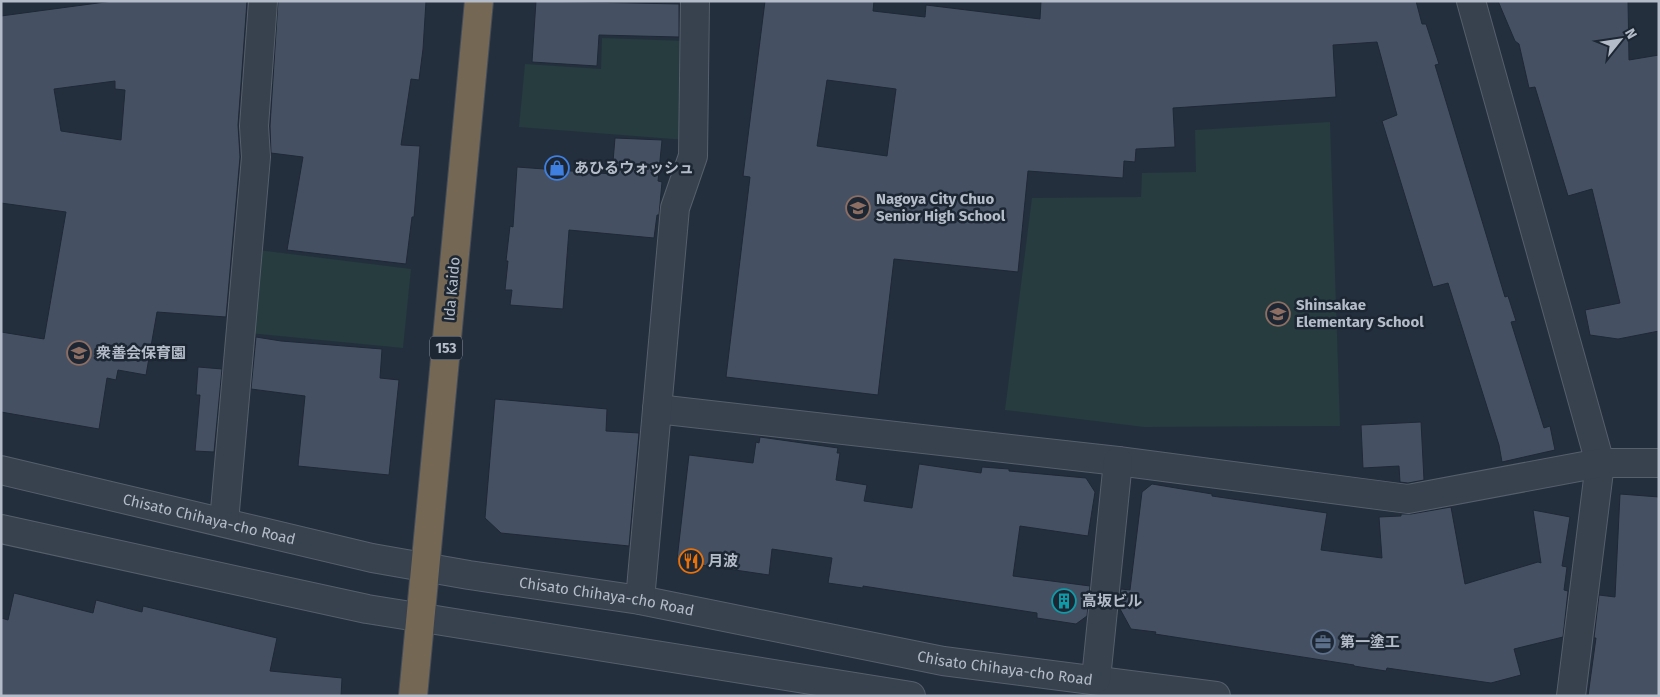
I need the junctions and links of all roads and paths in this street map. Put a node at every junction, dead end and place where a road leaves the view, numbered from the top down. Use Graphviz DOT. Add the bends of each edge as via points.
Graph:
graph roads {
  1 [pos="263,1"];
  2 [pos="479,1"];
  3 [pos="696,1"];
  4 [pos="1471,1"];
  5 [pos="657,410"];
  6 [pos="1118,461"];
  7 [pos="1659,462"];
  8 [pos="1600,463"];
  9 [pos="1,470"];
  10 [pos="224,522"];
  11 [pos="1,529"];
  12 [pos="424,568"];
  13 [pos="640,600"];
  14 [pos="419,618"];
  15 [pos="1096,679"];
  16 [pos="413,696"];
  17 [pos="911,696"];
  18 [pos="1216,696"];
  19 [pos="1571,696"];
  1 -- 10 [label="street" via="254,126 256,166"];
  2 -- 12 [label="highway, Ida Kaido / 153"];
  3 -- 5 [label="street" via="693,156 675,208"];
  4 -- 8 [label="street"];
  5 -- 6 [label="street"];
  5 -- 13 [label="street"];
  6 -- 8 [label="street" via="1408,498"];
  6 -- 15 [label="street"];
  7 -- 8 [label="street"];
  8 -- 19 [label="street"];
  9 -- 10 [label="street, Chisato Chihaya-cho Road"];
  10 -- 12 [label="street, Chisato Chihaya-cho Road"];
  11 -- 14 [label="street"];
  12 -- 13 [label="street, Chisato Chihaya-cho Road"];
  12 -- 14 [label="highway, Ida Kaido / 153"];
  13 -- 15 [label="street, Chisato Chihaya-cho Road" via="944,661"];
  14 -- 16 [label="highway, Ida Kaido / 153"];
  14 -- 17 [label="street"];
  15 -- 18 [label="street, Chisato Chihaya-cho Road"];
}
